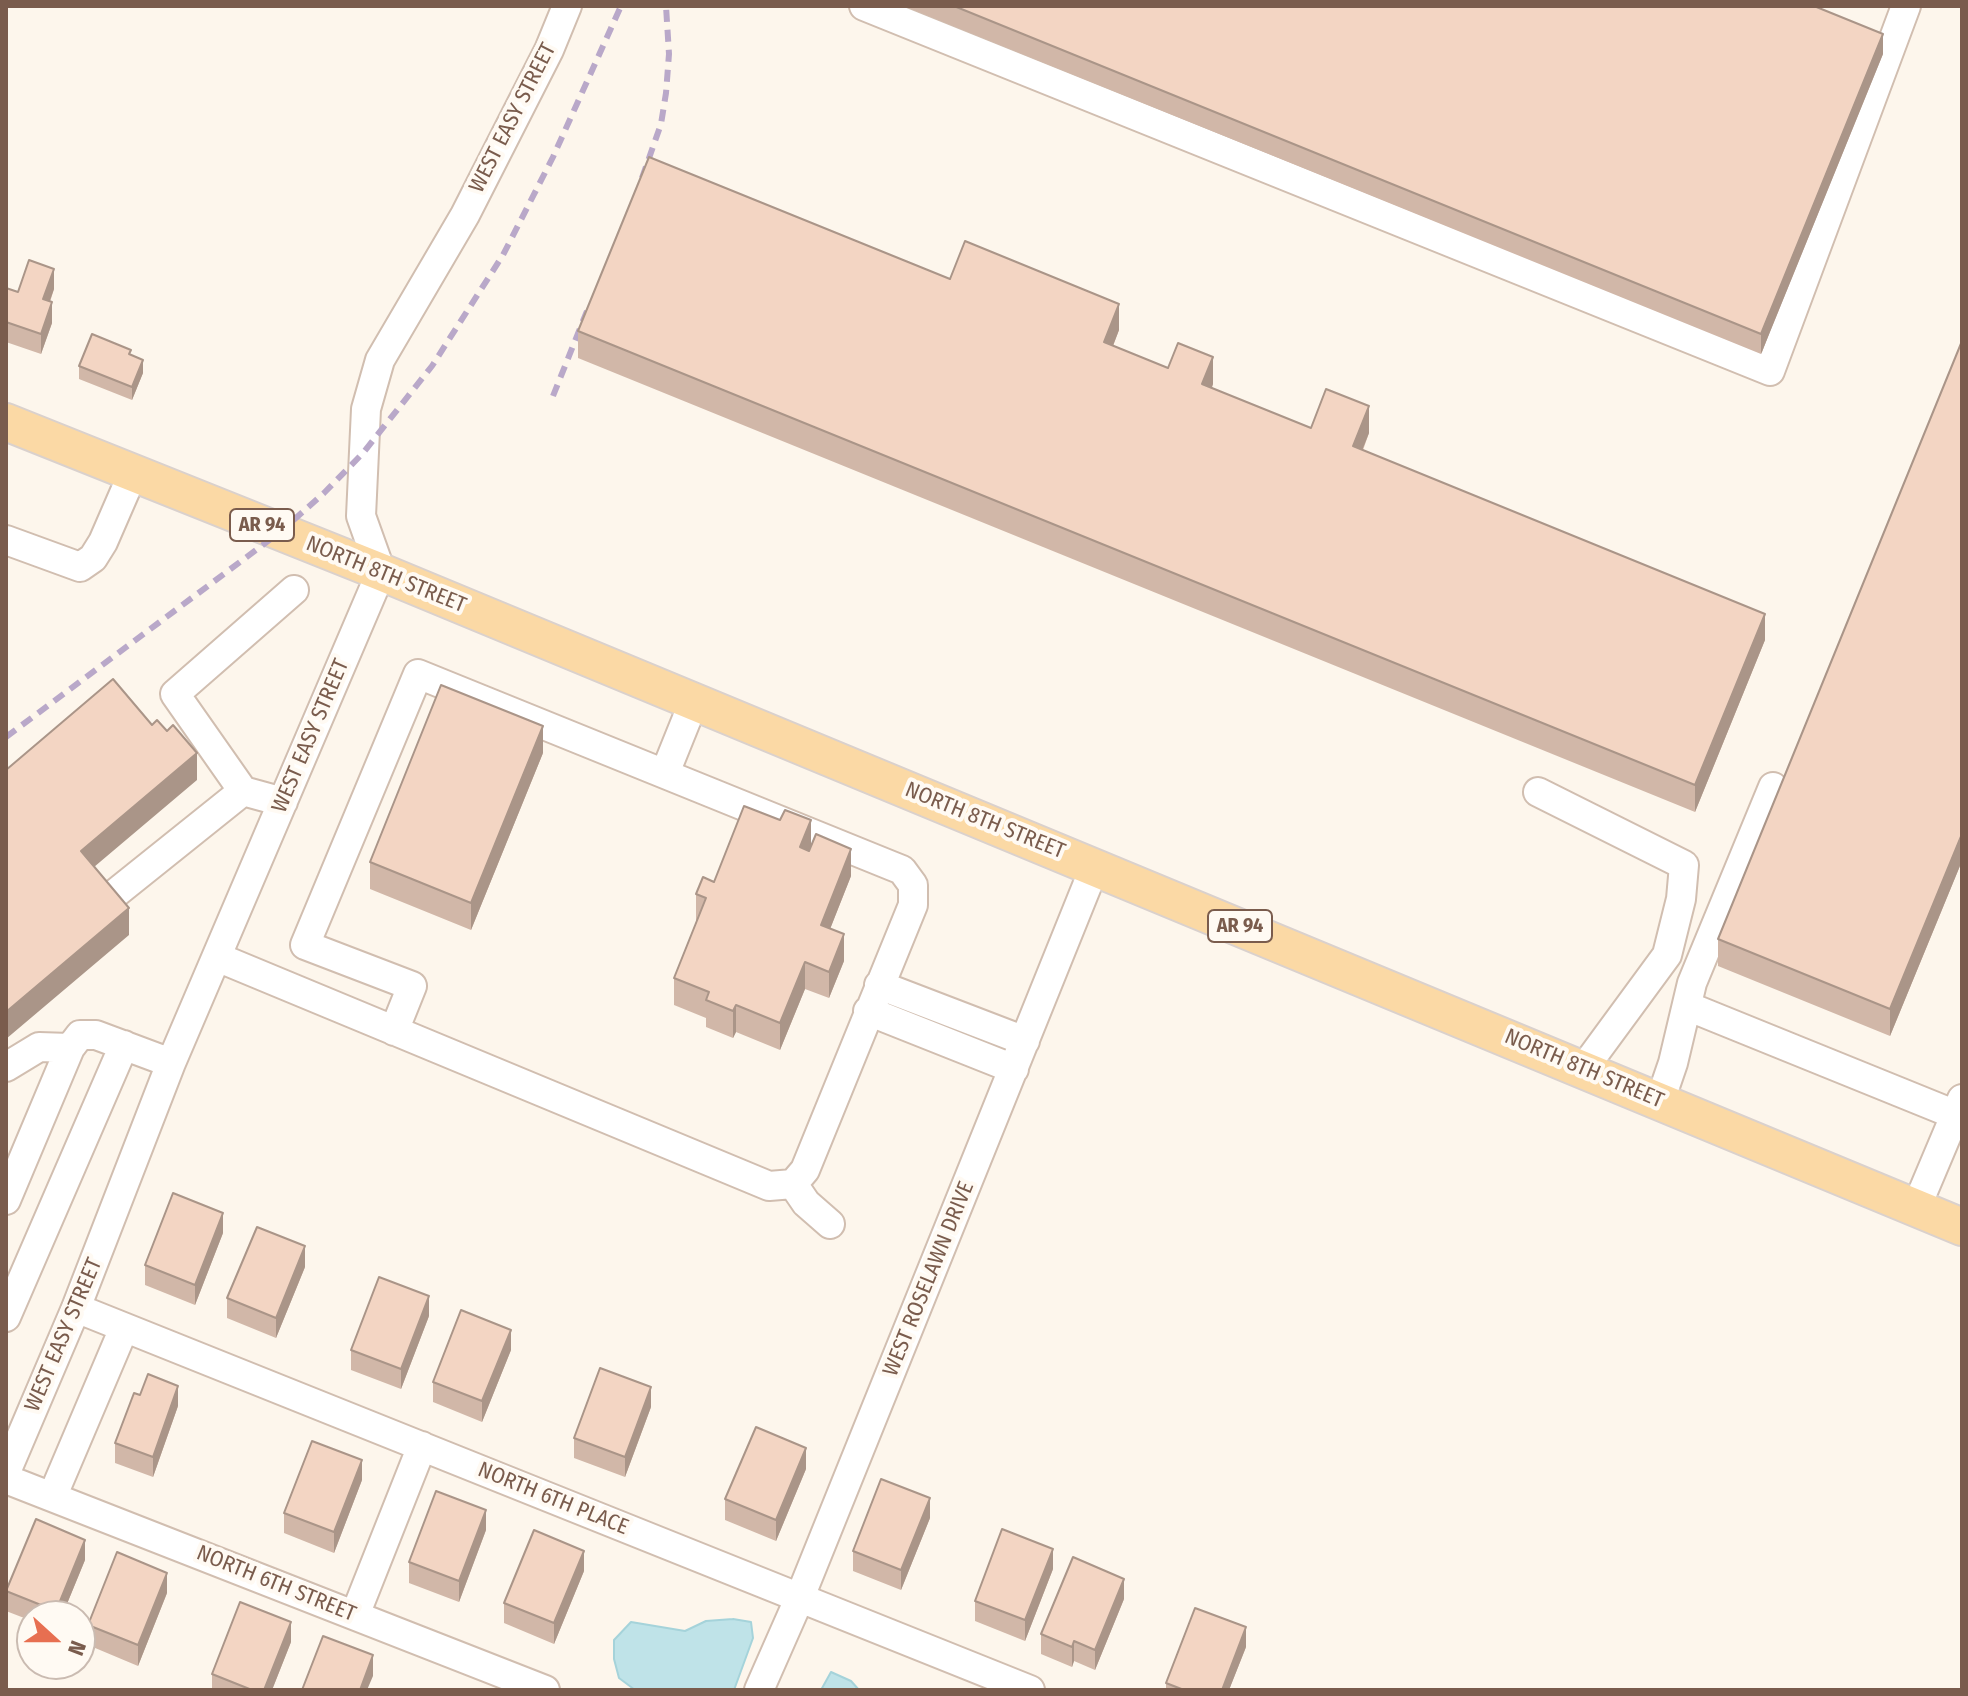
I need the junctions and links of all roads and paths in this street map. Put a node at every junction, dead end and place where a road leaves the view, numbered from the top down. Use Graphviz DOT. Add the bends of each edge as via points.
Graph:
graph roads {
  1 [pos="567,6"];
  2 [pos="864,6"];
  3 [pos="1906,6"];
  4 [pos="6,422"];
  5 [pos="133,473"];
  6 [pos="6,540"];
  7 [pos="381,572"];
  8 [pos="294,590"];
  9 [pos="694,701"];
  10 [pos="665,773"];
  11 [pos="1773,787"];
  12 [pos="243,791"];
  13 [pos="1538,792"];
  14 [pos="283,802"];
  15 [pos="1095,866"];
  16 [pos="107,900"];
  17 [pos="217,957"];
  18 [pos="879,985"];
  19 [pos="1687,1006"];
  20 [pos="868,1011"];
  21 [pos="394,1031"];
  22 [pos="1025,1041"];
  23 [pos="124,1045"];
  24 [pos="70,1048"];
  25 [pos="171,1063"];
  26 [pos="1584,1068"];
  27 [pos="1014,1069"];
  28 [pos="9,1070"];
  29 [pos="1660,1101"];
  30 [pos="1959,1107"];
  31 [pos="793,1184"];
  32 [pos="6,1200"];
  33 [pos="1916,1208"];
  34 [pos="830,1224"];
  35 [pos="1962,1227"];
  36 [pos="76,1308"];
  37 [pos="6,1317"];
  38 [pos="124,1328"];
  39 [pos="422,1446"];
  40 [pos="7,1470"];
  41 [pos="53,1495"];
  42 [pos="800,1597"];
  43 [pos="355,1615"];
  44 [pos="545,1690"];
  45 [pos="759,1690"];
  46 [pos="1030,1690"];
  1 -- 7 [label="street, WEST EASY STREET" via="465,215 380,360 366,409 361,516"];
  2 -- 3 [label="street" via="1770,371"];
  4 -- 5 [label="main road, NORTH 8TH STREET / AR 94"];
  5 -- 6 [label="street" via="103,542 80,567"];
  5 -- 7 [label="main road, NORTH 8TH STREET / AR 94"];
  7 -- 9 [label="main road, NORTH 8TH STREET / AR 94"];
  7 -- 14 [label="street, WEST EASY STREET"];
  8 -- 12 [label="street" via="175,694"];
  9 -- 10 [label="street"];
  9 -- 15 [label="main road, NORTH 8TH STREET / AR 94"];
  10 -- 18 [label="street" via="902,870 913,885 913,905"];
  10 -- 21 [label="street" via="418,674 305,945 412,986"];
  11 -- 19 [label="street"];
  12 -- 14 [label="street"];
  12 -- 16 [label="street"];
  13 -- 26 [label="street" via="1684,865 1667,955"];
  14 -- 17 [label="street, WEST EASY STREET"];
  15 -- 22 [label="street, WEST ROSELAWN DRIVE"];
  15 -- 26 [label="main road, NORTH 8TH STREET / AR 94"];
  17 -- 21 [label="street"];
  17 -- 25 [label="street, WEST EASY STREET"];
  18 -- 20 [label="street"];
  18 -- 22 [label="street"];
  19 -- 29 [label="street"];
  19 -- 30 [label="street"];
  20 -- 27 [label="street"];
  20 -- 31 [label="street" via="805,1170"];
  21 -- 31 [label="street" via="769,1186"];
  22 -- 27 [label="street, WEST ROSELAWN DRIVE"];
  23 -- 24 [label="street" via="80,1035"];
  23 -- 25 [label="street"];
  23 -- 37 [label="street"];
  24 -- 28 [label="street" via="39,1047"];
  24 -- 32 [label="street"];
  25 -- 36 [label="street, WEST EASY STREET"];
  26 -- 29 [label="main road, NORTH 8TH STREET / AR 94"];
  27 -- 42 [label="street, WEST ROSELAWN DRIVE"];
  29 -- 33 [label="main road, NORTH 8TH STREET / AR 94"];
  30 -- 33 [label="street"];
  31 -- 34 [label="street"];
  33 -- 35 [label="main road, NORTH 8TH STREET / AR 94"];
  36 -- 38 [label="street, NORTH 6TH PLACE"];
  36 -- 40 [label="street, WEST EASY STREET"];
  38 -- 39 [label="street, NORTH 6TH PLACE"];
  38 -- 41 [label="street"];
  39 -- 42 [label="street, NORTH 6TH PLACE"];
  39 -- 43 [label="street"];
  40 -- 41 [label="street, NORTH 6TH STREET"];
  41 -- 43 [label="street, NORTH 6TH STREET"];
  42 -- 45 [label="street, WEST ROSELAWN DRIVE"];
  42 -- 46 [label="street, NORTH 6TH PLACE"];
  43 -- 44 [label="street, NORTH 6TH STREET"];
}
